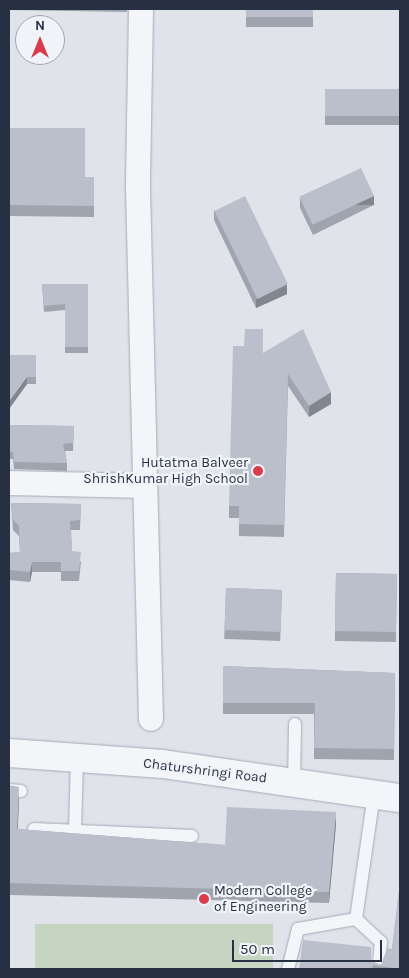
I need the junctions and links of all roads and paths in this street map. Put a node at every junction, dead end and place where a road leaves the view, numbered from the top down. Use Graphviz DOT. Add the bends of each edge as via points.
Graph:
graph roads {
  1 [pos="142,9"];
  2 [pos="9,483"];
  3 [pos="145,486"];
  4 [pos="151,719"];
  5 [pos="295,724"];
  6 [pos="9,753"];
  7 [pos="77,758"];
  8 [pos="294,783"];
  9 [pos="387,796"];
  10 [pos="34,829"];
  11 [pos="74,830"];
  12 [pos="192,836"];
  13 [pos="356,919"];
  14 [pos="288,969"];
  15 [pos="378,969"];
  1 -- 3 [label="street" via="138,188"];
  2 -- 3 [label="street"];
  3 -- 4 [label="street"];
  5 -- 8 [label="lane"];
  6 -- 7 [label="street, Chaturshringi Road"];
  7 -- 8 [label="street, Chaturshringi Road" via="164,764"];
  7 -- 11 [label="lane"];
  8 -- 9 [label="street, Chaturshringi Road"];
  9 -- 13 [label="lane"];
  10 -- 11 [label="lane"];
  11 -- 12 [label="lane"];
  13 -- 14 [label="lane" via="298,929"];
  13 -- 15 [label="lane" via="381,942"];
}
